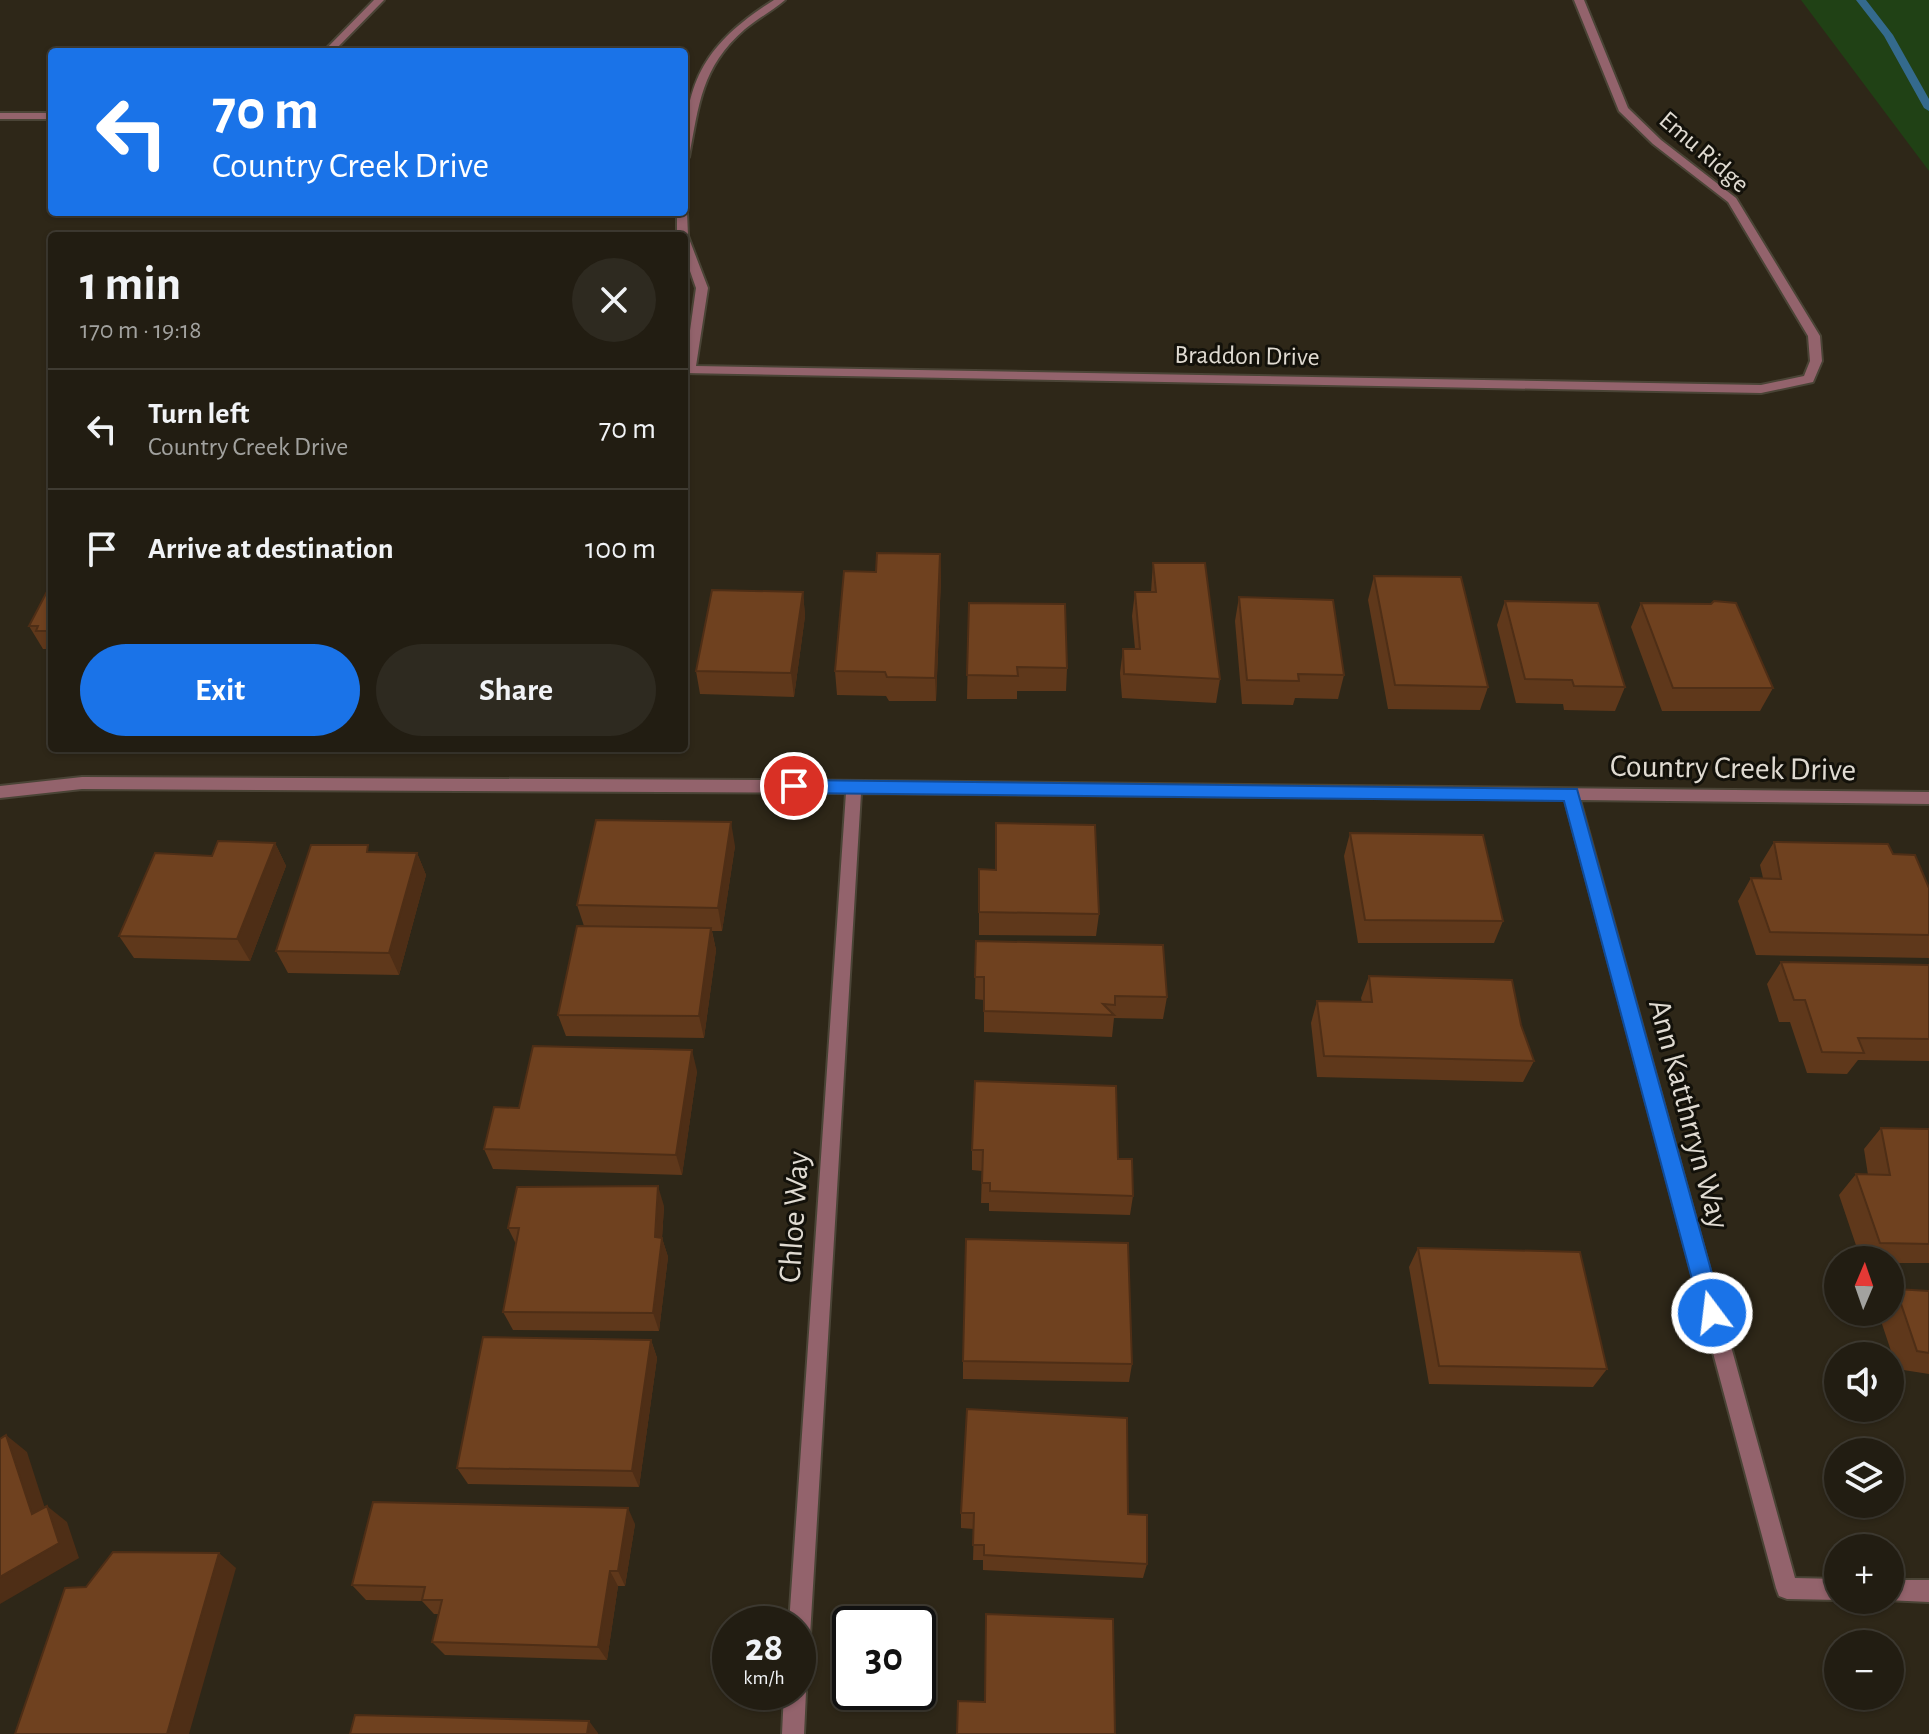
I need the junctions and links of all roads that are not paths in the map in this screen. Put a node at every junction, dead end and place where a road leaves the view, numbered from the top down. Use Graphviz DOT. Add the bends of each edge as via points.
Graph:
graph roads {
  1 [pos="379,0"];
  2 [pos="780,0"];
  3 [pos="1579,0"];
  4 [pos="332,48"];
  5 [pos="0,116"];
  6 [pos="48,116"];
  7 [pos="688,120"];
  8 [pos="688,248"];
  9 [pos="688,359"];
  10 [pos="688,369"];
  11 [pos="1809,379"];
  12 [pos="854,787"];
  13 [pos="0,792"];
  14 [pos="1571,794"];
  15 [pos="1929,798"];
  16 [pos="1824,1589"];
  17 [pos="1904,1591"];
  18 [pos="1929,1591"];
  19 [pos="801,1606"];
  20 [pos="794,1710"];
  21 [pos="793,1734"];
  1 -- 4 [label="street"];
  2 -- 7 [label="street" via="744,25 711,60"];
  3 -- 11 [label="street, Emu Ridge" via="1623,109 1732,200 1757,241 1814,336 1816,361"];
  5 -- 6 [label="street"];
  8 -- 9 [label="street" via="702,288"];
  10 -- 11 [label="street, Braddon Drive" via="1761,389"];
  12 -- 13 [label="street, Country Creek Drive" via="82,783"];
  12 -- 14 [label="street, Country Creek Drive"];
  12 -- 19 [label="street, Chloe Way"];
  14 -- 15 [label="street, Country Creek Drive"];
  14 -- 16 [label="street, Ann Katthrryn Way" via="1787,1588"];
  17 -- 18 [label="street"];
  20 -- 21 [label="street"];
}
